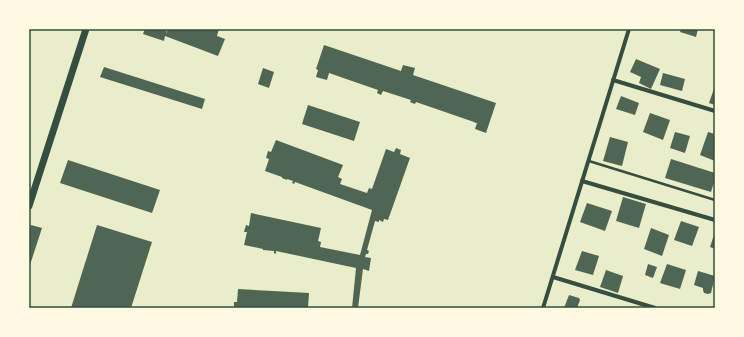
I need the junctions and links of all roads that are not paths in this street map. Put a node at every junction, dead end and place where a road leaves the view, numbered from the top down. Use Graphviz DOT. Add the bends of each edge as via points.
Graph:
graph roads {
  1 [pos="86,29"];
  2 [pos="629,29"];
  3 [pos="613,80"];
  4 [pos="715,112"];
  5 [pos="588,161"];
  6 [pos="582,181"];
  7 [pos="715,200"];
  8 [pos="29,206"];
  9 [pos="715,220"];
  10 [pos="553,277"];
  11 [pos="543,308"];
  12 [pos="656,308"];
  1 -- 8 [label="street"];
  2 -- 3 [label="street"];
  3 -- 4 [label="street"];
  3 -- 5 [label="street"];
  5 -- 6 [label="street"];
  5 -- 7 [label="lane"];
  6 -- 9 [label="street"];
  6 -- 10 [label="street"];
  10 -- 11 [label="street"];
  10 -- 12 [label="street"];
}
